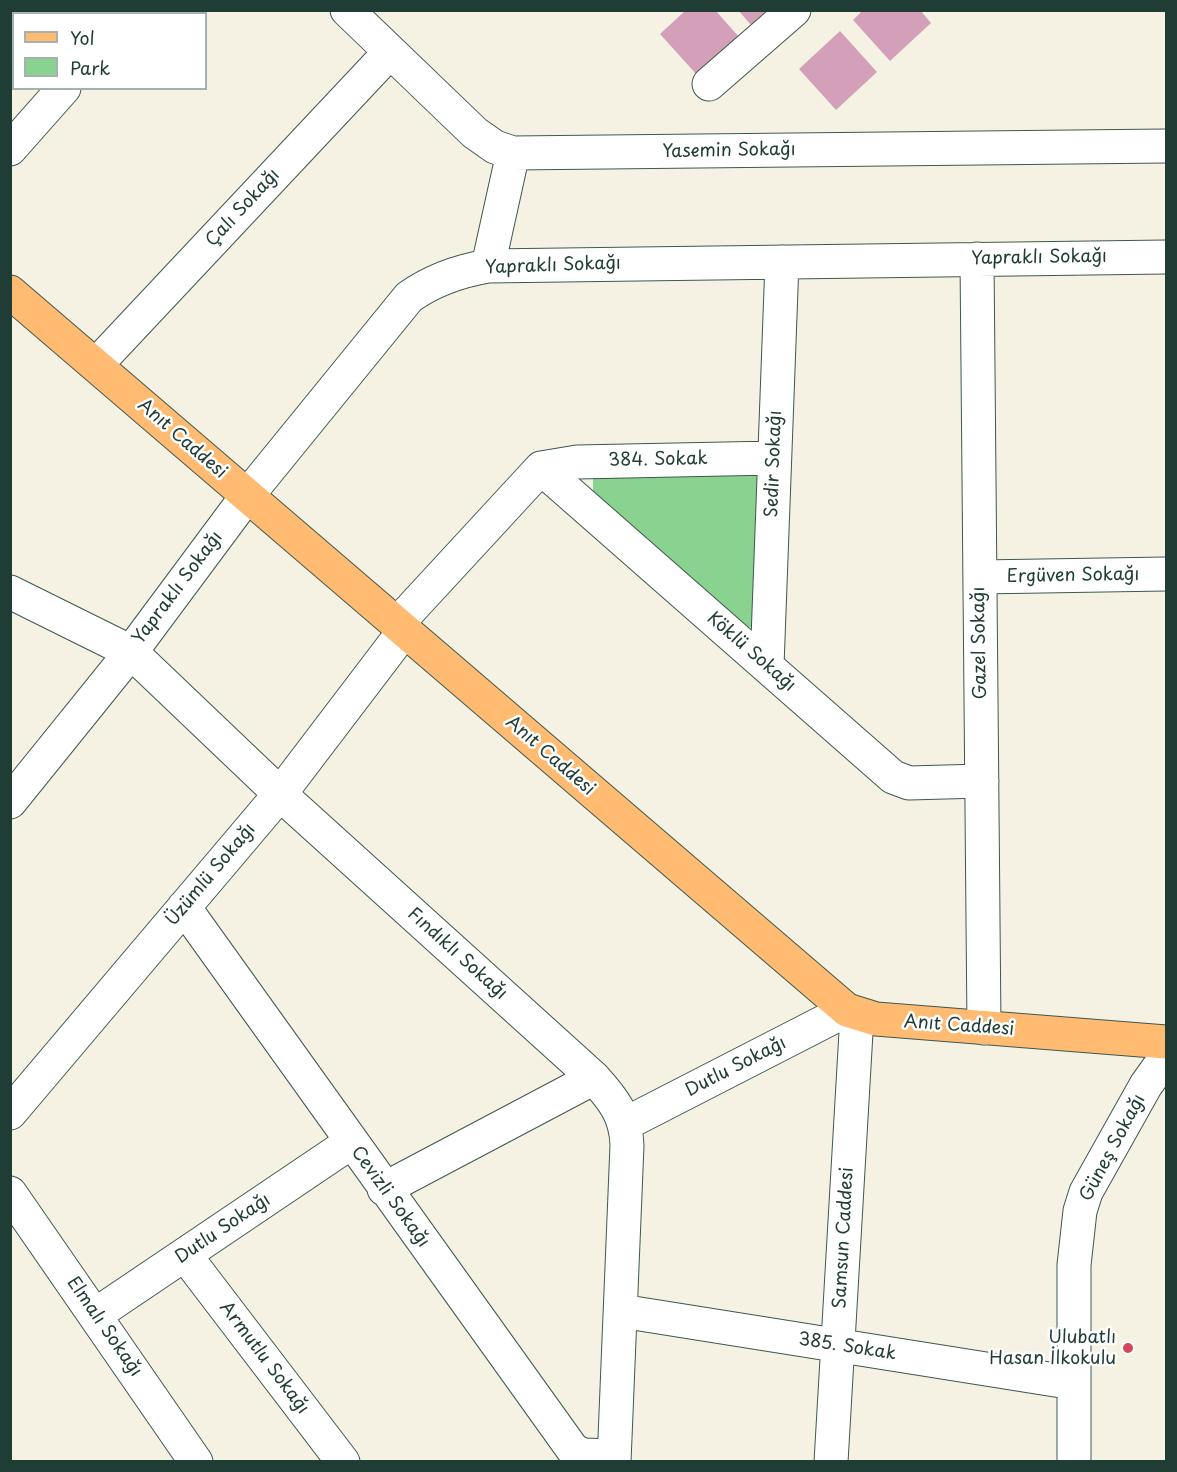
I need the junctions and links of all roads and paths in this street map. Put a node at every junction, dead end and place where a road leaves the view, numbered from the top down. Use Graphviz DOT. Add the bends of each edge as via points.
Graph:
graph roads {
  1 [pos="347,10"];
  2 [pos="794,10"];
  3 [pos="390,52"];
  4 [pos="709,84"];
  5 [pos="62,90"];
  6 [pos="1167,146"];
  7 [pos="10,149"];
  8 [pos="513,153"];
  9 [pos="1167,257"];
  10 [pos="977,259"];
  11 [pos="782,262"];
  12 [pos="488,266"];
  13 [pos="12,295"];
  14 [pos="96,365"];
  15 [pos="774,458"];
  16 [pos="541,468"];
  17 [pos="247,496"];
  18 [pos="1167,574"];
  19 [pos="980,577"];
  20 [pos="10,592"];
  21 [pos="400,627"];
  22 [pos="131,652"];
  23 [pos="767,666"];
  24 [pos="982,781"];
  25 [pos="280,794"];
  26 [pos="10,802"];
  27 [pos="184,907"];
  28 [pos="852,1013"];
  29 [pos="984,1028"];
  30 [pos="1167,1042"];
  31 [pos="1167,1057"];
  32 [pos="594,1078"];
  33 [pos="10,1113"];
  34 [pos="625,1124"];
  35 [pos="350,1143"];
  36 [pos="384,1189"];
  37 [pos="10,1193"];
  38 [pos="185,1255"];
  39 [pos="621,1311"];
  40 [pos="95,1315"];
  41 [pos="838,1346"];
  42 [pos="1074,1383"];
  43 [pos="614,1459"];
  44 [pos="196,1461"];
  45 [pos="343,1461"];
  46 [pos="831,1461"];
  47 [pos="1074,1461"];
  1 -- 3 [label="street, Yasemin Sokağı"];
  2 -- 4 [label="street"];
  3 -- 8 [label="street, Yasemin Sokağı" via="475,133 495,147"];
  3 -- 14 [label="street, Çalı Sokağı"];
  5 -- 7 [label="street"];
  6 -- 8 [label="street, Yasemin Sokağı"];
  8 -- 12 [label="street"];
  9 -- 10 [label="street, Yapraklı Sokağı"];
  10 -- 11 [label="street, Yapraklı Sokağı"];
  10 -- 19 [label="street, Gazel Sokağı"];
  11 -- 12 [label="street, Yapraklı Sokağı"];
  11 -- 15 [label="street, Sedir Sokağı"];
  12 -- 17 [label="street, Yapraklı Sokağı" via="437,280 409,297"];
  13 -- 14 [label="main road, Anıt Caddesi"];
  14 -- 17 [label="main road, Anıt Caddesi"];
  15 -- 16 [label="street, 384. Sokak" via="577,462"];
  15 -- 23 [label="street, Sedir Sokağı"];
  16 -- 21 [label="street, Üzümlü Sokağı"];
  16 -- 23 [label="street, Köklü Sokağı"];
  17 -- 21 [label="main road, Anıt Caddesi"];
  17 -- 22 [label="street, Yapraklı Sokağı"];
  18 -- 19 [label="street, Ergüven Sokağı"];
  19 -- 24 [label="street, Gazel Sokağı"];
  20 -- 22 [label="street, Fındıklı Sokağı"];
  21 -- 25 [label="street, Üzümlü Sokağı"];
  21 -- 28 [label="main road, Anıt Caddesi"];
  22 -- 25 [label="street, Fındıklı Sokağı"];
  22 -- 26 [label="street, Yapraklı Sokağı"];
  23 -- 24 [label="street, Köklü Sokağı" via="893,777 909,783"];
  24 -- 29 [label="street, Gazel Sokağı"];
  25 -- 27 [label="street, Üzümlü Sokağı"];
  25 -- 32 [label="street, Fındıklı Sokağı"];
  27 -- 33 [label="street, Üzümlü Sokağı"];
  27 -- 35 [label="street, Cevizli Sokağı"];
  28 -- 29 [label="main road, Anıt Caddesi" via="876,1019"];
  28 -- 34 [label="street, Dutlu Sokağı"];
  28 -- 41 [label="street, Samsun Caddesi"];
  29 -- 30 [label="main road, Anıt Caddesi"];
  31 -- 42 [label="street, Güneş Sokağı" via="1140,1095 1086,1192 1080,1211 1074,1265"];
  32 -- 34 [label="street, Fındıklı Sokağı" via="615,1101"];
  32 -- 36 [label="street"];
  34 -- 39 [label="street, Fındıklı Sokağı"];
  35 -- 36 [label="street, Cevizli Sokağı"];
  35 -- 38 [label="street, Dutlu Sokağı"];
  36 -- 43 [label="street, Cevizli Sokağı" via="573,1450"];
  37 -- 40 [label="street, Elmalı Sokağı"];
  38 -- 40 [label="street, Dutlu Sokağı"];
  38 -- 45 [label="street, Armutlu Sokağı"];
  39 -- 41 [label="street, 385. Sokak"];
  39 -- 43 [label="street, Fındıklı Sokağı"];
  40 -- 44 [label="street, Elmalı Sokağı"];
  41 -- 42 [label="street, 385. Sokak"];
  41 -- 46 [label="street, Samsun Caddesi"];
  42 -- 47 [label="street, Güneş Sokağı"];
}
